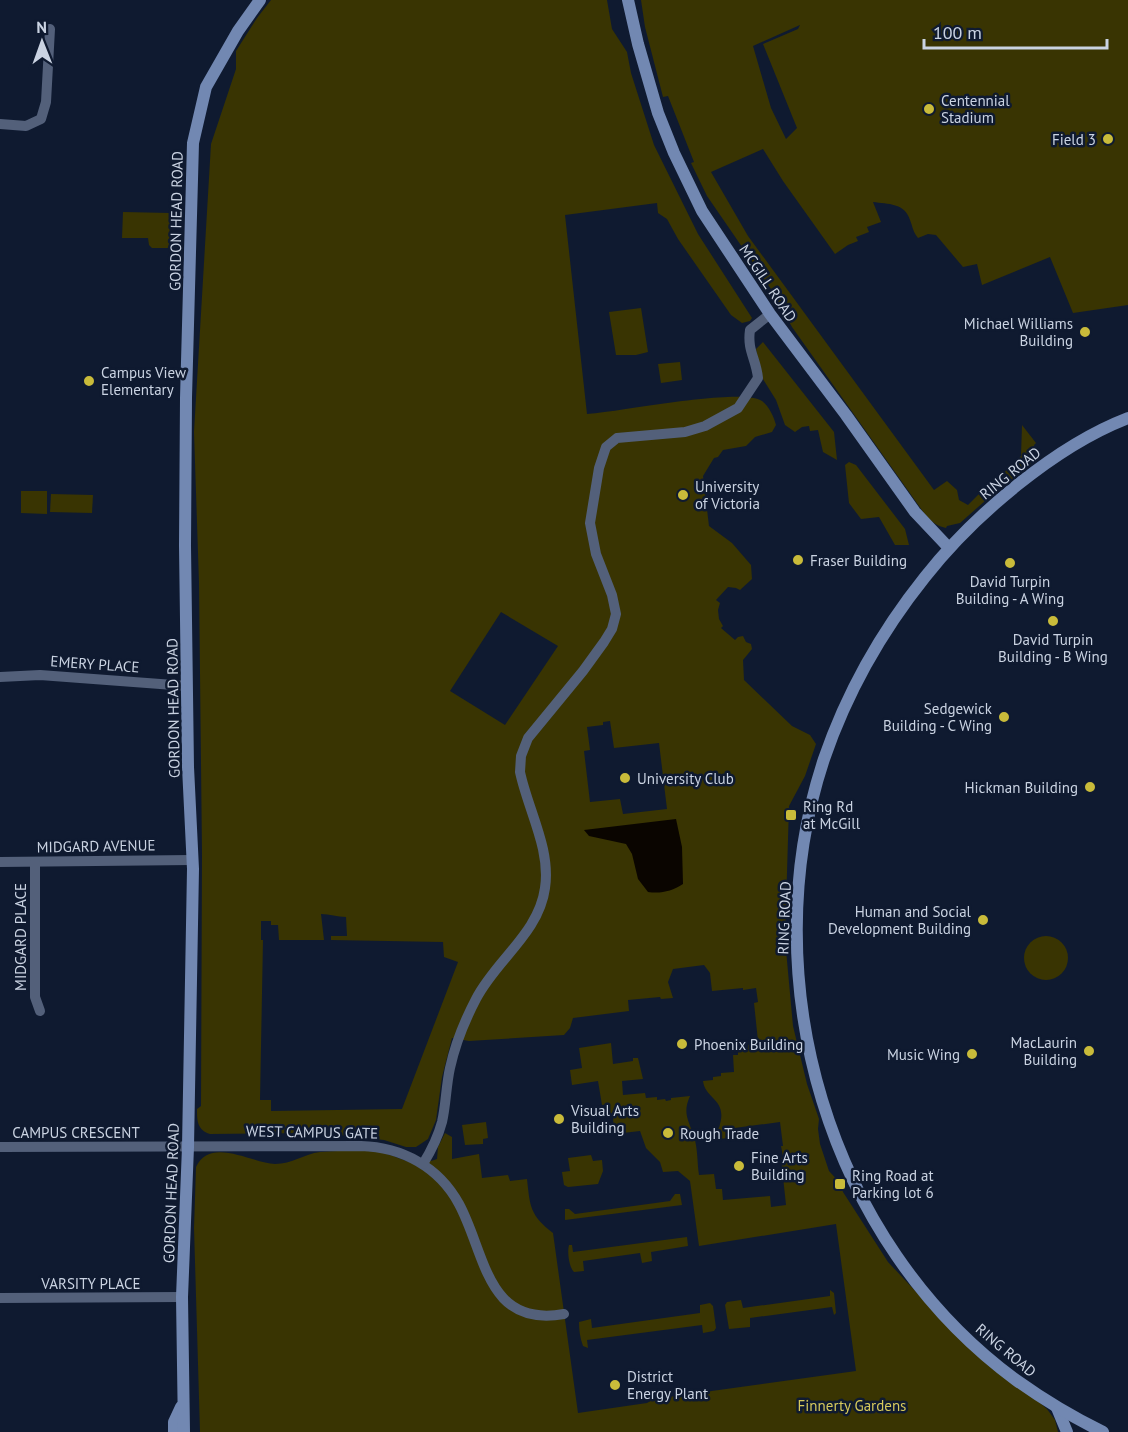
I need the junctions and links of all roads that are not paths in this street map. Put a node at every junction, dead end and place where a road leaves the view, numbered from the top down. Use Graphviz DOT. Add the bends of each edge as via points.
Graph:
graph roads {
  1 [pos="261,0"];
  2 [pos="628,0"];
  3 [pos="50,29"];
  4 [pos="0,124"];
  5 [pos="770,314"];
  6 [pos="1128,418"];
  7 [pos="949,548"];
  8 [pos="0,677"];
  9 [pos="187,686"];
  10 [pos="192,860"];
  11 [pos="0,862"];
  12 [pos="35,862"];
  13 [pos="40,1011"];
  14 [pos="0,1147"];
  15 [pos="188,1147"];
  16 [pos="423,1164"];
  17 [pos="182,1297"];
  18 [pos="0,1298"];
  19 [pos="564,1314"];
  20 [pos="183,1403"];
  21 [pos="1057,1408"];
  22 [pos="174,1432"];
  23 [pos="184,1432"];
  24 [pos="1066,1432"];
  25 [pos="1103,1432"];
  1 -- 9 [label="street, GORDON HEAD ROAD" via="206,87 193,143 186,398"];
  2 -- 5 [label="street, MCGILL ROAD" via="646,76 674,153 702,211"];
  3 -- 4 [label="street" via="46,102 41,119 26,126"];
  5 -- 7 [label="street, MCGILL ROAD" via="915,512"];
  5 -- 16 [label="street" via="750,330 749,350 758,378 738,408 685,432 617,438 606,447 590,523 616,614 604,642 538,723 524,747 520,772 545,859 544,895 529,929 494,970 476,1000 450,1067 442,1123"];
  6 -- 7 [label="street, RING ROAD" via="1053,458"];
  7 -- 21 [label="street, RING ROAD" via="888,625 858,677 823,763 799,880 797,944 802,1009 811,1061 837,1146 883,1234 920,1286 966,1336 1013,1378"];
  8 -- 9 [label="street, EMERY PLACE" via="40,675"];
  9 -- 10 [label="street, GORDON HEAD ROAD"];
  10 -- 12 [label="street, MIDGARD AVENUE"];
  10 -- 15 [label="street, GORDON HEAD ROAD"];
  11 -- 12 [label="street, MIDGARD AVENUE"];
  12 -- 13 [label="street, MIDGARD PLACE" via="35,997"];
  14 -- 15 [label="street, CAMPUS CRESCENT"];
  15 -- 16 [label="street, WEST CAMPUS GATE" via="373,1146 398,1151"];
  15 -- 17 [label="street, GORDON HEAD ROAD"];
  16 -- 19 [label="street, WEST CAMPUS GATE" via="443,1182 459,1205 486,1274 501,1297 526,1313 546,1317"];
  17 -- 18 [label="street, VARSITY PLACE"];
  17 -- 20 [label="street, GORDON HEAD ROAD"];
  20 -- 22 [label="street"];
  20 -- 23 [label="street, GORDON HEAD ROAD"];
  21 -- 24 [label="street"];
  21 -- 25 [label="street, RING ROAD"];
}
